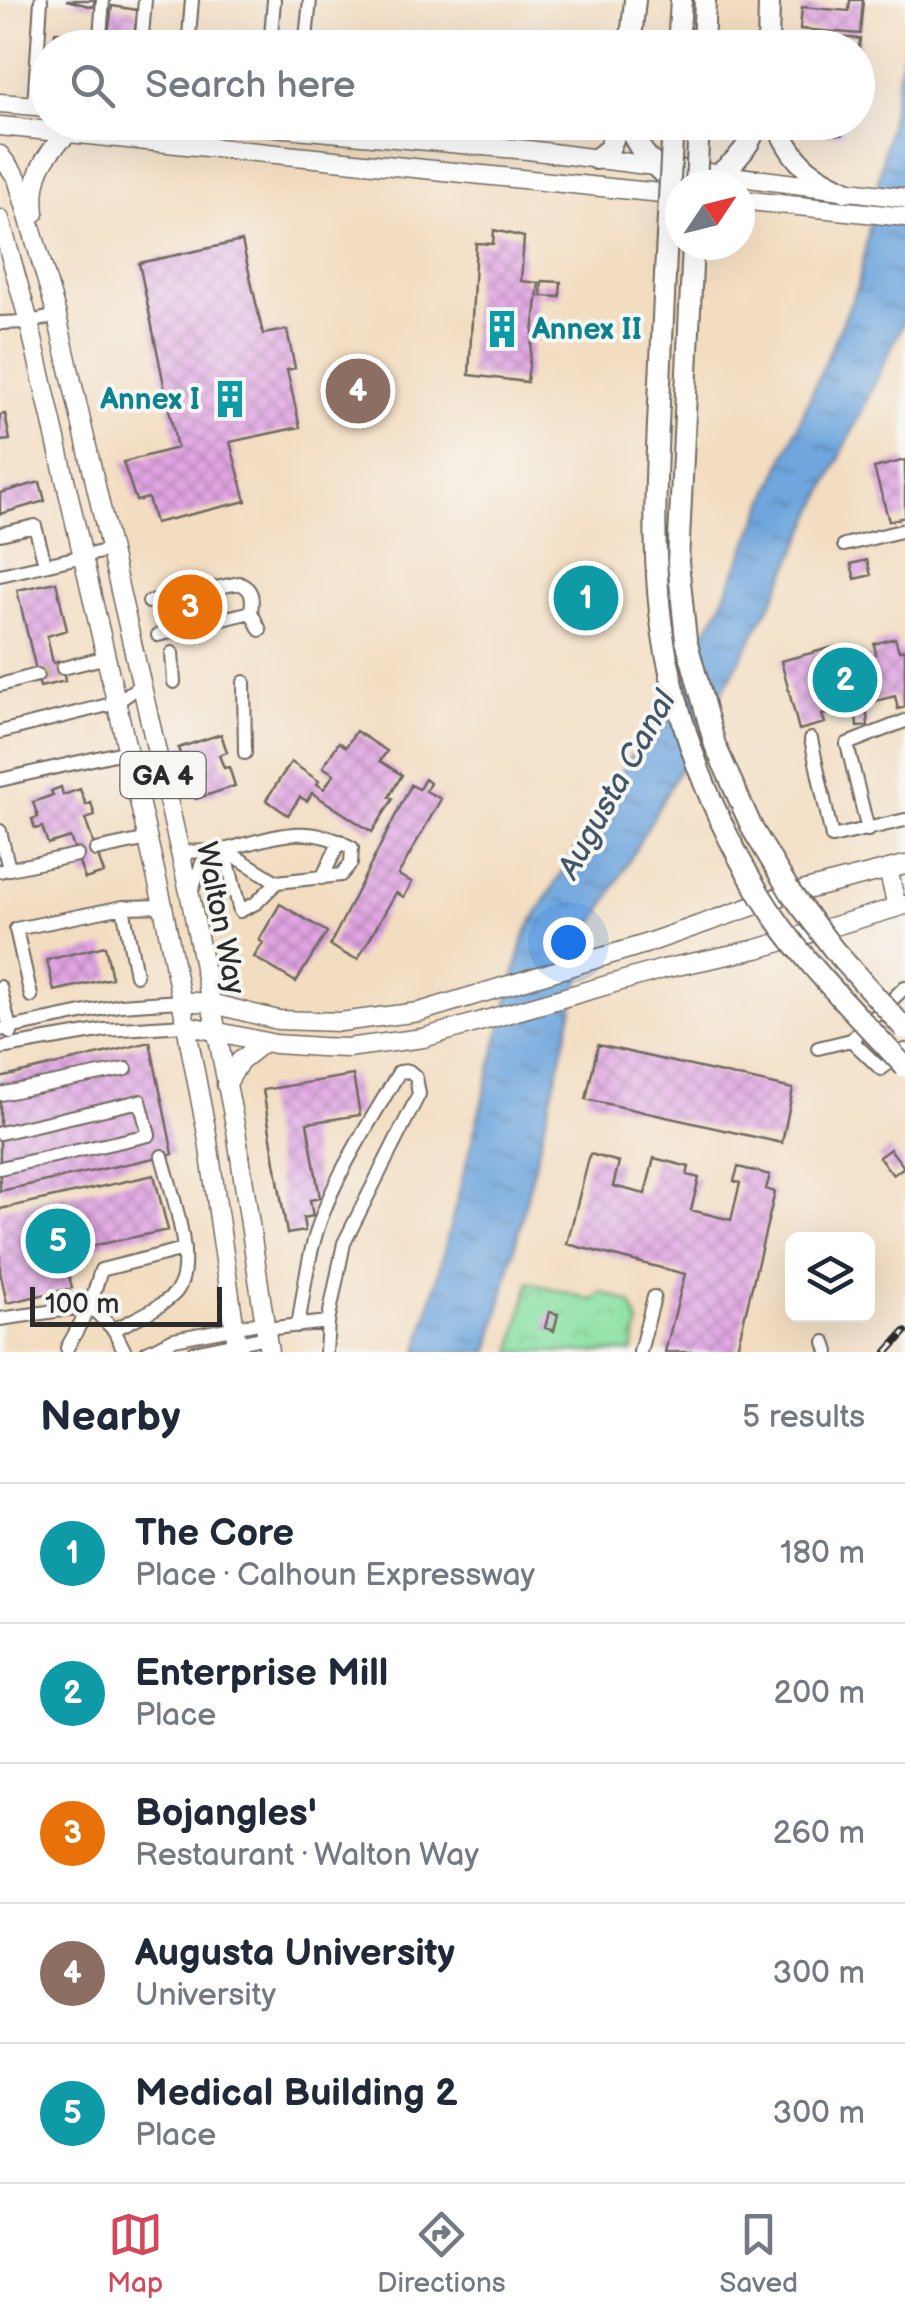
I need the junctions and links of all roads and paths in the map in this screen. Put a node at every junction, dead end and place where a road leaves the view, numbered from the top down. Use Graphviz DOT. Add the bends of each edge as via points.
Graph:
graph roads {
  1 [pos="41,0"];
  2 [pos="104,0"];
  3 [pos="145,0"];
  4 [pos="192,0"];
  5 [pos="274,0"];
  6 [pos="310,0"];
  7 [pos="635,0"];
  8 [pos="682,0"];
  9 [pos="705,0"];
  10 [pos="769,0"];
  11 [pos="41,30"];
  12 [pos="101,30"];
  13 [pos="142,30"];
  14 [pos="190,30"];
  15 [pos="272,30"];
  16 [pos="307,30"];
  17 [pos="632,30"];
  18 [pos="680,30"];
  19 [pos="704,30"];
  20 [pos="768,30"];
  21 [pos="0,103"];
  22 [pos="30,106"];
  23 [pos="0,126"];
  24 [pos="30,129"];
  25 [pos="62,140"];
  26 [pos="141,140"];
  27 [pos="463,140"];
  28 [pos="495,140"];
  29 [pos="613,140"];
  30 [pos="636,140"];
  31 [pos="673,140"];
  32 [pos="701,140"];
  33 [pos="751,140"];
  34 [pos="785,140"];
  35 [pos="495,147"];
  36 [pos="0,154"];
  37 [pos="596,159"];
  38 [pos="657,167"];
  39 [pos="667,170"];
  40 [pos="705,170"];
  41 [pos="724,170"];
  42 [pos="665,176"];
  43 [pos="755,185"];
  44 [pos="665,191"];
  45 [pos="846,191"];
  46 [pos="905,198"];
  47 [pos="755,200"];
  48 [pos="874,204"];
  49 [pos="0,218"];
  50 [pos="905,218"];
  51 [pos="40,258"];
  52 [pos="692,260"];
  53 [pos="57,316"];
  54 [pos="28,322"];
  55 [pos="0,323"];
  56 [pos="905,530"];
  57 [pos="0,534"];
  58 [pos="844,545"];
  59 [pos="110,550"];
  60 [pos="82,554"];
  61 [pos="45,564"];
  62 [pos="0,575"];
  63 [pos="149,602"];
  64 [pos="251,612"];
  65 [pos="260,630"];
  66 [pos="158,635"];
  67 [pos="172,653"];
  68 [pos="106,657"];
  69 [pos="62,668"];
  70 [pos="37,675"];
  71 [pos="174,682"];
  72 [pos="244,682"];
  73 [pos="142,684"];
  74 [pos="0,685"];
  75 [pos="116,703"];
  76 [pos="905,721"];
  77 [pos="0,732"];
  78 [pos="812,739"];
  79 [pos="128,751"];
  80 [pos="245,754"];
  81 [pos="164,777"];
  82 [pos="0,780"];
  83 [pos="136,783"];
  84 [pos="905,820"];
  85 [pos="868,830"];
  86 [pos="0,831"];
  87 [pos="148,839"];
  88 [pos="96,850"];
  89 [pos="224,850"];
  90 [pos="180,852"];
  91 [pos="76,854"];
  92 [pos="896,867"];
  93 [pos="4,870"];
  94 [pos="277,882"];
  95 [pos="190,896"];
  96 [pos="163,906"];
  97 [pos="901,906"];
  98 [pos="124,907"];
  99 [pos="136,976"];
  100 [pos="0,987"];
  101 [pos="905,988"];
  102 [pos="31,996"];
  103 [pos="180,1001"];
  104 [pos="210,1004"];
  105 [pos="185,1026"];
  106 [pos="5,1029"];
  107 [pos="215,1030"];
  108 [pos="905,1030"];
  109 [pos="852,1040"];
  110 [pos="270,1043"];
  111 [pos="7,1046"];
  112 [pos="818,1048"];
  113 [pos="905,1050"];
  114 [pos="905,1067"];
  115 [pos="126,1069"];
  116 [pos="226,1086"];
  117 [pos="0,1094"];
  118 [pos="0,1133"];
  119 [pos="162,1156"];
  120 [pos="0,1168"];
  121 [pos="184,1249"];
  122 [pos="654,1297"];
  123 [pos="90,1306"];
  124 [pos="0,1319"];
  125 [pos="328,1322"];
  126 [pos="298,1326"];
  127 [pos="114,1330"];
  128 [pos="266,1335"];
  129 [pos="236,1341"];
  130 [pos="67,1348"];
  131 [pos="125,1352"];
  132 [pos="147,1352"];
  133 [pos="194,1352"];
  134 [pos="326,1352"];
  135 [pos="640,1352"];
  1 -- 11 [label="street"];
  2 -- 12 [label="street"];
  3 -- 13 [label="street"];
  4 -- 14 [label="street"];
  5 -- 15 [label="street"];
  6 -- 16 [label="street"];
  7 -- 17 [label="highway"];
  8 -- 18 [label="highway"];
  9 -- 19 [label="highway"];
  10 -- 20 [label="highway"];
  21 -- 22 [label="main road"];
  23 -- 24 [label="main road"];
  25 -- 51 [label="main road" via="42,161 32,194"];
  26 -- 44 [label="main road"];
  27 -- 35 [label="main road"];
  28 -- 35 [label="street"];
  29 -- 37 [label="highway"];
  30 -- 38 [label="highway"];
  31 -- 114 [label="highway, bridge" via="657,566 680,716 710,800 760,896"];
  32 -- 40 [label="highway, bridge"];
  33 -- 41 [label="highway"];
  34 -- 45 [label="highway" via="806,170"];
  35 -- 37 [label="main road"];
  36 -- 51 [label="main road, Walton Way / GA 4" via="17,178"];
  37 -- 38 [label="main road"];
  38 -- 39 [label="main road"];
  38 -- 42 [label="highway"];
  43 -- 45 [label="main road"];
  45 -- 48 [label="main road"];
  46 -- 48 [label="main road"];
  47 -- 48 [label="main road"];
  48 -- 50 [label="main road"];
  49 -- 54 [label="main road, Walton Way / GA 4"];
  51 -- 53 [label="main road, Walton Way / GA 4"];
  52 -- 108 [label="highway, bridge" via="678,562 686,640 710,728 753,830 791,893"];
  53 -- 54 [label="street"];
  53 -- 59 [label="main road, Walton Way / GA 4"];
  54 -- 55 [label="street"];
  54 -- 60 [label="main road, Walton Way / GA 4"];
  56 -- 58 [label="street"];
  57 -- 61 [label="street" via="36,526"];
  59 -- 60 [label="street"];
  59 -- 73 [label="main road, Walton Way / GA 4"];
  60 -- 61 [label="street"];
  60 -- 68 [label="main road, Walton Way / GA 4"];
  61 -- 62 [label="street"];
  63 -- 64 [label="street" via="239,583 252,594"];
  64 -- 65 [label="street"];
  64 -- 66 [label="street"];
  67 -- 71 [label="street"];
  68 -- 69 [label="street"];
  68 -- 75 [label="main road, Walton Way / GA 4"];
  70 -- 74 [label="street"];
  72 -- 80 [label="street"];
  73 -- 75 [label="street"];
  73 -- 81 [label="main road, Walton Way / GA 4"];
  75 -- 77 [label="street"];
  75 -- 79 [label="main road, Walton Way / GA 4"];
  76 -- 85 [label="street" via="847,744"];
  78 -- 85 [label="street" via="832,837"];
  79 -- 82 [label="street"];
  79 -- 83 [label="main road, Walton Way / GA 4"];
  81 -- 83 [label="main road"];
  81 -- 90 [label="main road, Walton Way / GA 4"];
  83 -- 87 [label="main road, Walton Way / GA 4"];
  84 -- 85 [label="street"];
  86 -- 93 [label="street"];
  87 -- 88 [label="street"];
  87 -- 96 [label="main road, Walton Way / GA 4"];
  89 -- 90 [label="street"];
  89 -- 94 [label="street"];
  89 -- 94 [label="street" via="240,911"];
  89 -- 94 [label="street" via="278,833 332,836 352,848 341,875"];
  89 -- 95 [label="street" via="202,863"];
  90 -- 95 [label="main road, Walton Way / GA 4"];
  91 -- 93 [label="street"];
  92 -- 97 [label="main road"];
  92 -- 104 [label="main road, bridge" via="816,886 419,1012 340,1022 278,1020"];
  95 -- 104 [label="main road, Walton Way / GA 4"];
  96 -- 98 [label="street"];
  96 -- 103 [label="main road, Walton Way / GA 4"];
  97 -- 110 [label="main road, bridge" via="423,1038 346,1048"];
  98 -- 99 [label="street"];
  98 -- 102 [label="street" via="16,929"];
  100 -- 106 [label="street"];
  101 -- 109 [label="street"];
  103 -- 104 [label="main road"];
  103 -- 105 [label="main road, Walton Way / GA 4"];
  103 -- 106 [label="street" via="120,1005"];
  104 -- 107 [label="main road, Walton Way / GA 4"];
  105 -- 107 [label="main road"];
  105 -- 111 [label="street"];
  105 -- 129 [label="main road, Walton Way / GA 4" via="208,1134"];
  106 -- 111 [label="street"];
  107 -- 110 [label="main road"];
  107 -- 116 [label="main road, Walton Way / GA 4"];
  109 -- 112 [label="street"];
  109 -- 113 [label="street" via="881,1069"];
  110 -- 116 [label="main road" via="240,1061"];
  115 -- 117 [label="street"];
  116 -- 128 [label="main road, Walton Way / GA 4"];
  118 -- 120 [label="street" via="140,1101 149,1135"];
  119 -- 121 [label="street"];
  121 -- 123 [label="street" via="101,1270"];
  121 -- 127 [label="street" via="176,1292"];
  122 -- 135 [label="street"];
  123 -- 124 [label="street"];
  123 -- 127 [label="street"];
  123 -- 130 [label="street"];
  125 -- 126 [label="street"];
  125 -- 126 [label="street" via="344,1243 418,1094 408,1071 399,1072 322,1218"];
  125 -- 134 [label="street"];
  126 -- 128 [label="street"];
  127 -- 131 [label="street"];
  128 -- 129 [label="street"];
  129 -- 132 [label="street" via="174,1339"];
  129 -- 133 [label="street"];
}
